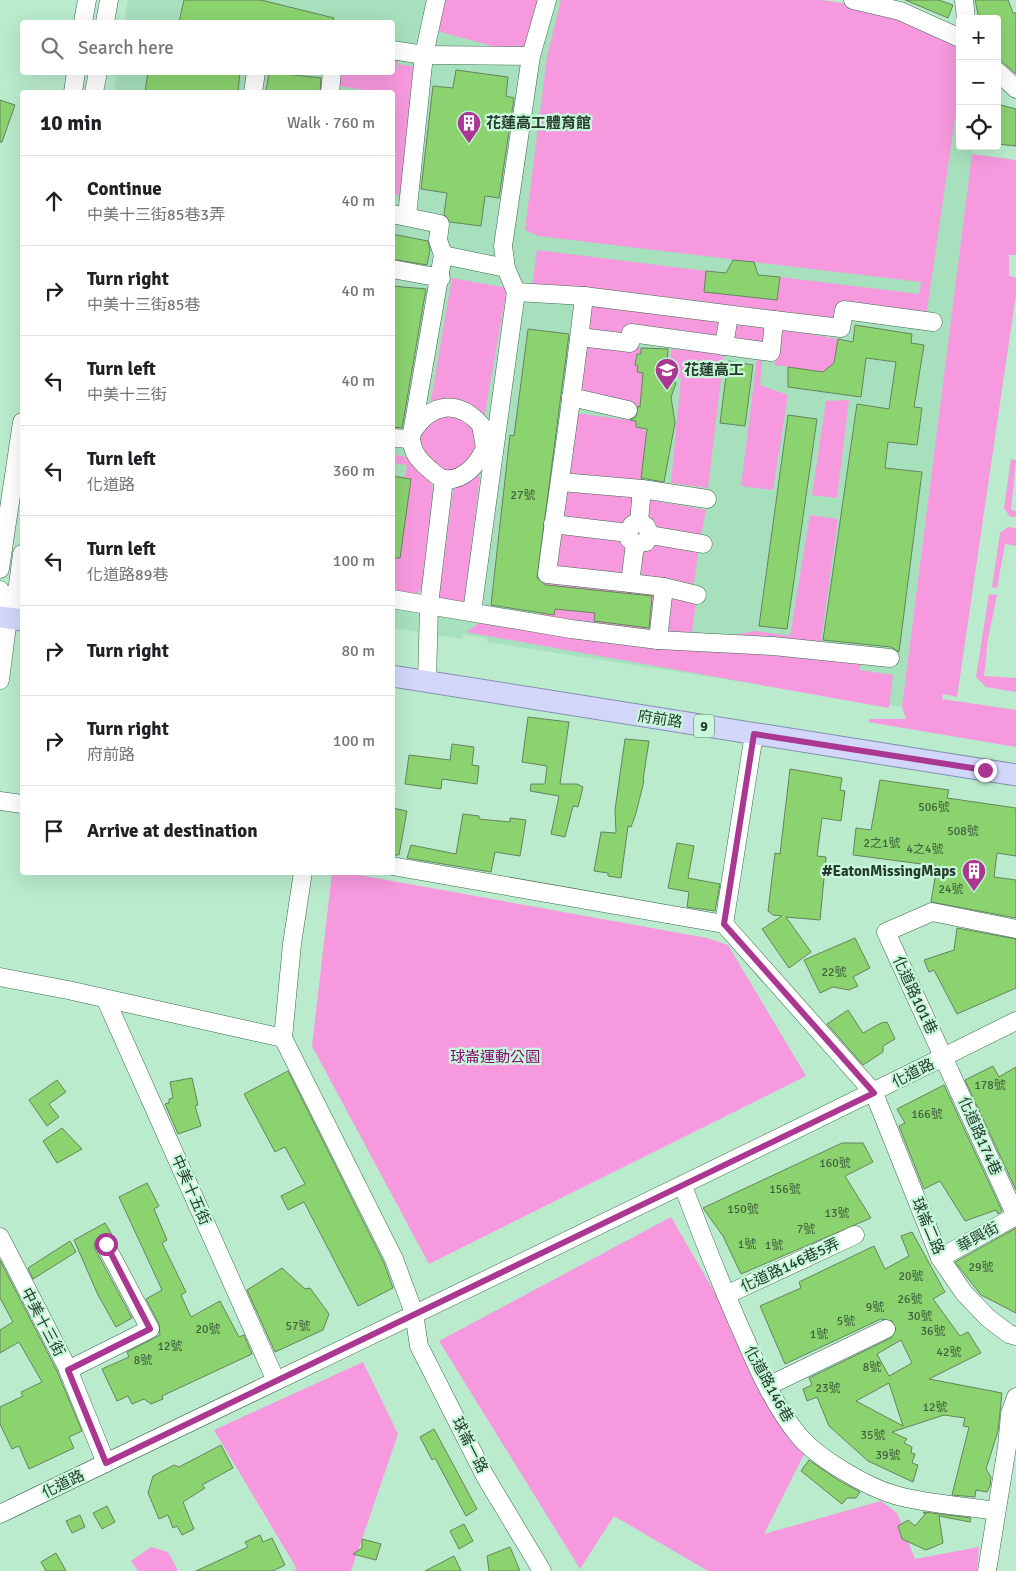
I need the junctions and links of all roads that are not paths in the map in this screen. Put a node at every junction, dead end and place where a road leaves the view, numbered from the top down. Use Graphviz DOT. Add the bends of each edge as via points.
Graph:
graph roads {
  1 [pos="87,0"];
  2 [pos="109,0"];
  3 [pos="436,0"];
  4 [pos="547,0"];
  5 [pos="853,0"];
  6 [pos="964,0"];
  7 [pos="966,15"];
  8 [pos="83,20"];
  9 [pos="105,20"];
  10 [pos="956,36"];
  11 [pos="395,50"];
  12 [pos="424,55"];
  13 [pos="531,56"];
  14 [pos="76,75"];
  15 [pos="97,75"];
  16 [pos="256,75"];
  17 [pos="332,75"];
  18 [pos="1001,75"];
  19 [pos="1016,89"];
  20 [pos="73,90"];
  21 [pos="94,90"];
  22 [pos="253,90"];
  23 [pos="330,90"];
  24 [pos="400,215"];
  25 [pos="443,255"];
  26 [pos="506,268"];
  27 [pos="395,270"];
  28 [pos="441,278"];
  29 [pos="516,292"];
  30 [pos="584,296"];
  31 [pos="729,315"];
  32 [pos="774,320"];
  33 [pos="933,322"];
  34 [pos="580,337"];
  35 [pos="724,346"];
  36 [pos="571,397"];
  37 [pos="628,410"];
  38 [pos="20,435"];
  39 [pos="411,436"];
  40 [pos="395,438"];
  41 [pos="489,449"];
  42 [pos="444,479"];
  43 [pos="561,482"];
  44 [pos="642,489"];
  45 [pos="707,499"];
  46 [pos="553,524"];
  47 [pos="638,534"];
  48 [pos="703,544"];
  49 [pos="0,570"];
  50 [pos="20,570"];
  51 [pos="630,583"];
  52 [pos="664,587"];
  53 [pos="0,590"];
  54 [pos="697,595"];
  55 [pos="395,599"];
  56 [pos="429,605"];
  57 [pos="472,612"];
  58 [pos="10,618"];
  59 [pos="658,640"];
  60 [pos="890,658"];
  61 [pos="395,677"];
  62 [pos="0,680"];
  63 [pos="427,682"];
  64 [pos="754,734"];
  65 [pos="1016,775"];
  66 [pos="0,801"];
  67 [pos="20,804"];
  68 [pos="395,867"];
  69 [pos="303,875"];
  70 [pos="724,924"];
  71 [pos="1016,929"];
  72 [pos="0,978"];
  73 [pos="106,1000"];
  74 [pos="1016,1021"];
  75 [pos="283,1038"];
  76 [pos="945,1057"];
  77 [pos="874,1093"];
  78 [pos="683,1186"];
  79 [pos="1016,1216"];
  80 [pos="855,1235"];
  81 [pos="0,1237"];
  82 [pos="106,1244"];
  83 [pos="940,1258"];
  84 [pos="726,1295"];
  85 [pos="414,1313"];
  86 [pos="886,1329"];
  87 [pos="1016,1336"];
  88 [pos="68,1370"];
  89 [pos="276,1381"];
  90 [pos="768,1386"];
  91 [pos="1016,1397"];
  92 [pos="106,1463"];
  93 [pos="996,1511"];
  94 [pos="0,1514"];
  95 [pos="542,1571"];
  96 [pos="987,1571"];
  1 -- 8 [label="street"];
  2 -- 9 [label="street"];
  3 -- 12 [label="street"];
  4 -- 13 [label="street"];
  5 -- 10 [label="street" via="900,11"];
  6 -- 7 [label="street"];
  11 -- 12 [label="street"];
  12 -- 13 [label="street"];
  12 -- 24 [label="street"];
  13 -- 26 [label="street" via="503,246"];
  14 -- 20 [label="street"];
  15 -- 21 [label="street"];
  16 -- 22 [label="street"];
  17 -- 23 [label="street"];
  18 -- 19 [label="street"];
  24 -- 25 [label="street" via="440,224 438,240"];
  25 -- 26 [label="street"];
  25 -- 28 [label="street"];
  26 -- 29 [label="street"];
  27 -- 28 [label="street"];
  28 -- 39 [label="street"];
  29 -- 30 [label="street"];
  29 -- 41 [label="street"];
  30 -- 31 [label="street"];
  30 -- 34 [label="street"];
  31 -- 32 [label="street"];
  31 -- 35 [label="street"];
  32 -- 33 [label="street" via="840,328 844,310"];
  32 -- 35 [label="street" via="771,352"];
  34 -- 35 [label="street" via="630,343 631,332"];
  34 -- 36 [label="street"];
  36 -- 37 [label="street"];
  36 -- 43 [label="street"];
  38 -- 49 [label="street"];
  39 -- 40 [label="street"];
  39 -- 41 [label="street" via="423,416 447,408 461,409 481,425"];
  39 -- 42 [label="street" via="418,459"];
  41 -- 42 [label="street" via="470,470"];
  41 -- 57 [label="street"];
  42 -- 56 [label="street"];
  43 -- 44 [label="street"];
  43 -- 46 [label="street"];
  44 -- 45 [label="street"];
  44 -- 47 [label="street"];
  46 -- 47 [label="street"];
  46 -- 51 [label="street" via="546,574"];
  47 -- 48 [label="street"];
  47 -- 51 [label="street"];
  50 -- 58 [label="street"];
  51 -- 52 [label="street"];
  52 -- 54 [label="street"];
  52 -- 59 [label="street"];
  53 -- 58 [label="street"];
  55 -- 56 [label="street"];
  56 -- 57 [label="street"];
  56 -- 63 [label="street"];
  57 -- 59 [label="street"];
  58 -- 62 [label="street"];
  59 -- 60 [label="street" via="773,646"];
  61 -- 63 [label="main road, 府前路 / 9"];
  63 -- 64 [label="main road, 府前路 / 9"];
  64 -- 65 [label="main road, 府前路 / 9"];
  64 -- 70 [label="street"];
  66 -- 67 [label="street"];
  68 -- 70 [label="street"];
  69 -- 75 [label="street"];
  70 -- 77 [label="street, 球崙二路"];
  71 -- 76 [label="street, 化道路101巷" via="932,912 886,932"];
  72 -- 73 [label="street"];
  73 -- 75 [label="street"];
  73 -- 89 [label="street, 中美十五街"];
  74 -- 76 [label="street, 化道路"];
  75 -- 85 [label="street, 球崙一路" via="394,1259"];
  76 -- 77 [label="street, 化道路"];
  76 -- 79 [label="street, 化道路174巷"];
  77 -- 78 [label="street, 化道路"];
  77 -- 83 [label="street, 球崙二路"];
  78 -- 84 [label="street, 化道路146巷"];
  78 -- 85 [label="street, 化道路"];
  79 -- 83 [label="street, 華興街"];
  80 -- 84 [label="street, 化道路146巷5弄"];
  81 -- 88 [label="street, 中美十三街"];
  82 -- 88 [label="street" via="150,1329"];
  83 -- 87 [label="street, 球崙二路" via="964,1293 988,1318"];
  84 -- 90 [label="street, 化道路146巷"];
  85 -- 89 [label="street, 化道路"];
  85 -- 95 [label="street, 球崙一路" via="419,1346 485,1476"];
  86 -- 90 [label="street"];
  88 -- 92 [label="street, 中美十三街"];
  89 -- 92 [label="street, 化道路"];
  90 -- 93 [label="street, 化道路146巷" via="800,1438 844,1472 896,1496"];
  91 -- 93 [label="street" via="1010,1414"];
  92 -- 94 [label="street, 化道路"];
  93 -- 96 [label="street"];
}
